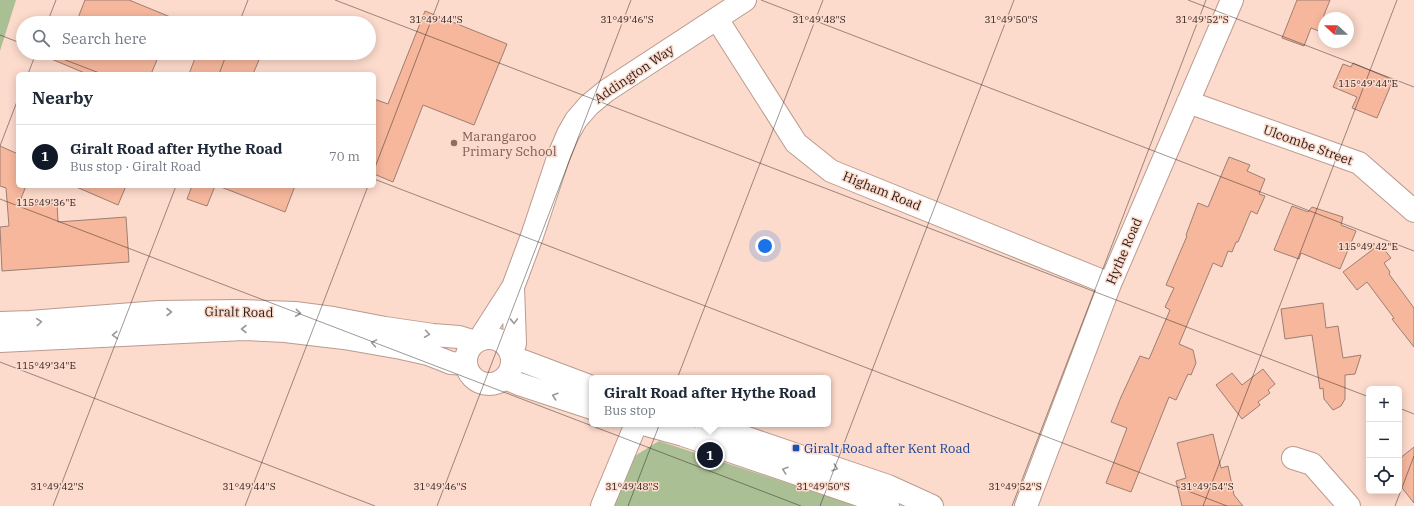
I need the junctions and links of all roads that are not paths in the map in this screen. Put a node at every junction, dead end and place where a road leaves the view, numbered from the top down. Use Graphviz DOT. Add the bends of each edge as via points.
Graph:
graph roads {
  1 [pos="745,0"];
  2 [pos="1232,0"];
  3 [pos="717,19"];
  4 [pos="1188,102"];
  5 [pos="1414,211"];
  6 [pos="1110,284"];
  7 [pos="513,287"];
  8 [pos="0,323"];
  9 [pos="0,341"];
  10 [pos="477,341"];
  11 [pos="466,364"];
  12 [pos="510,364"];
  13 [pos="589,386"];
  14 [pos="589,407"];
  15 [pos="635,427"];
  16 [pos="653,427"];
  17 [pos="715,427"];
  18 [pos="1293,458"];
  19 [pos="602,506"];
  20 [pos="888,506"];
  21 [pos="932,506"];
  22 [pos="1026,506"];
  23 [pos="1349,506"];
  1 -- 3 [label="street, Addington Way"];
  2 -- 4 [label="street, Hythe Road"];
  3 -- 6 [label="street, Higham Road" via="796,143 831,171"];
  3 -- 7 [label="street, Addington Way" via="606,91 589,104 576,120 559,155"];
  4 -- 5 [label="street, Ulcombe Street" via="1359,163"];
  4 -- 6 [label="street, Hythe Road"];
  6 -- 22 [label="street, Hythe Road"];
  7 -- 10 [label="street, Addington Way"];
  7 -- 12 [label="street, Addington Way, one-way" via="515,343"];
  8 -- 10 [label="street, Giralt Road, one-way" via="159,312 295,313"];
  11 -- 9 [label="street, Giralt Road, one-way" via="451,363 428,354 344,338 272,330 244,329"];
  10 -- 11 [label="street" via="468,352"];
  10 -- 12 [label="street" via="487,338 506,344"];
  11 -- 12 [label="street" via="472,377 481,383 492,384 499,382"];
  12 -- 13 [label="street" via="523,361"];
  14 -- 12 [label="street, one-way" via="519,384"];
  15 -- 19 [label="street"];
  20 -- 16 [label="street, one-way"];
  17 -- 21 [label="street, one-way" via="888,486"];
  18 -- 23 [label="street" via="1312,464"];
}
